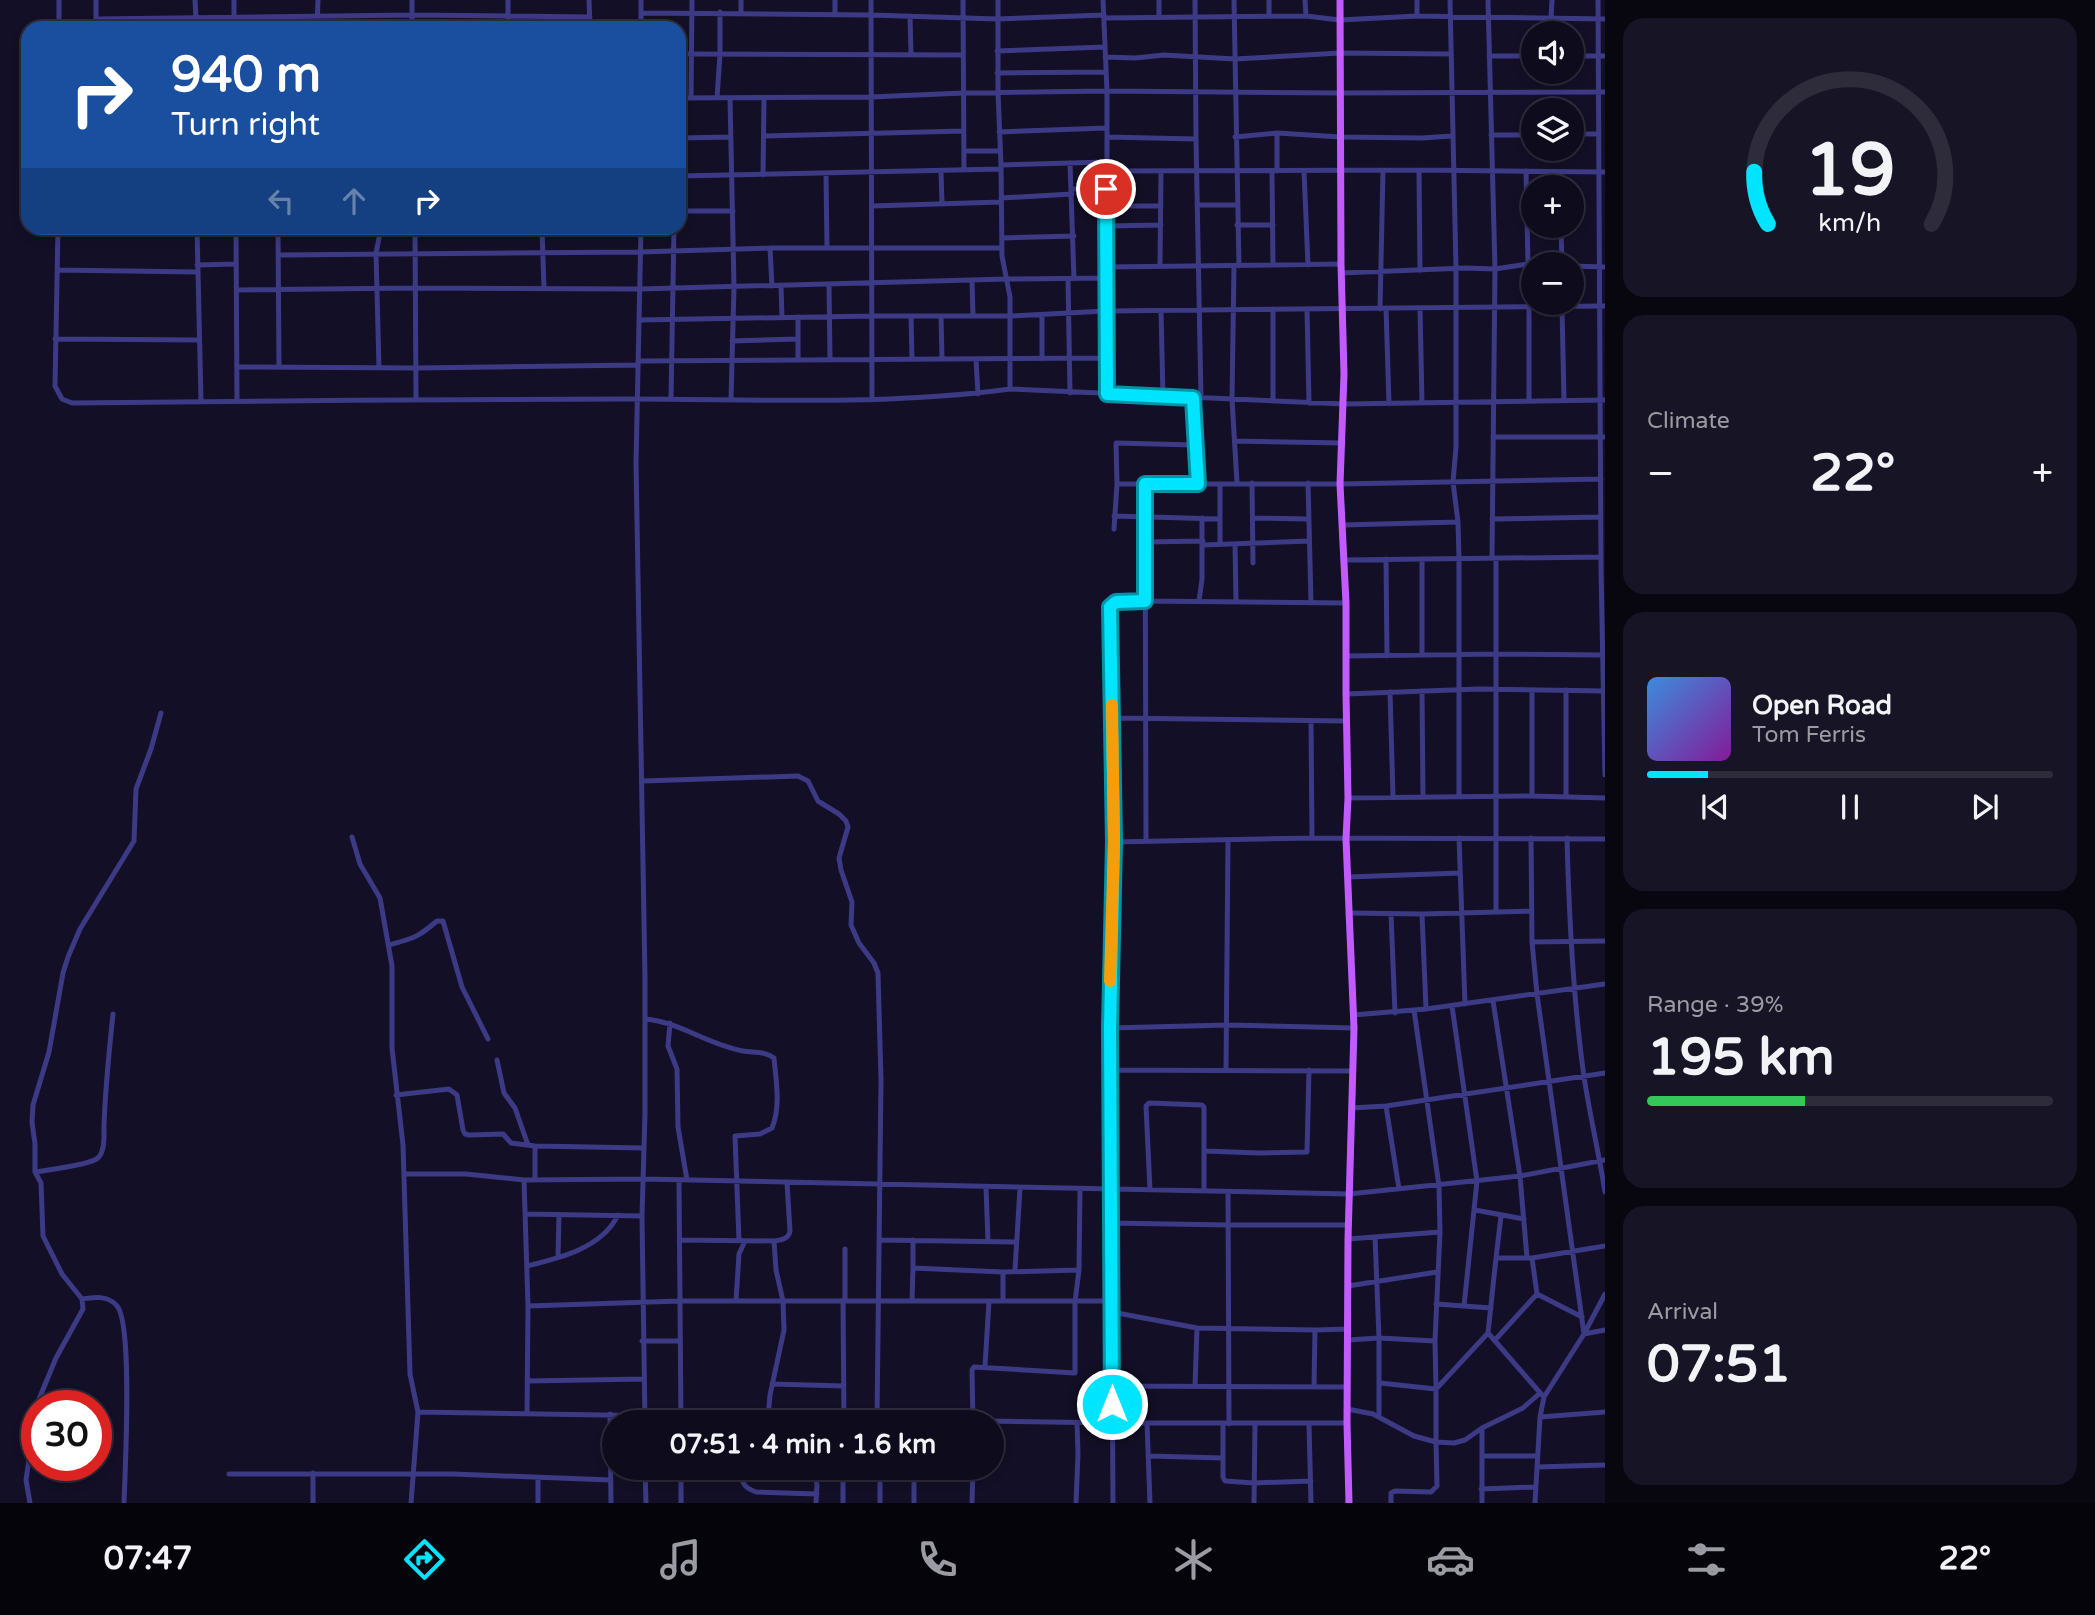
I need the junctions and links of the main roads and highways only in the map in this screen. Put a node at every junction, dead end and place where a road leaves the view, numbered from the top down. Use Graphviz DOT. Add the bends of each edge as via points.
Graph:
graph roads {
  1 [pos="1340,0"];
  2 [pos="1349,1503"];
  1 -- 2 [label="main road" via="1344,404 1340,484 1354,1028 1348,1225"];
}
